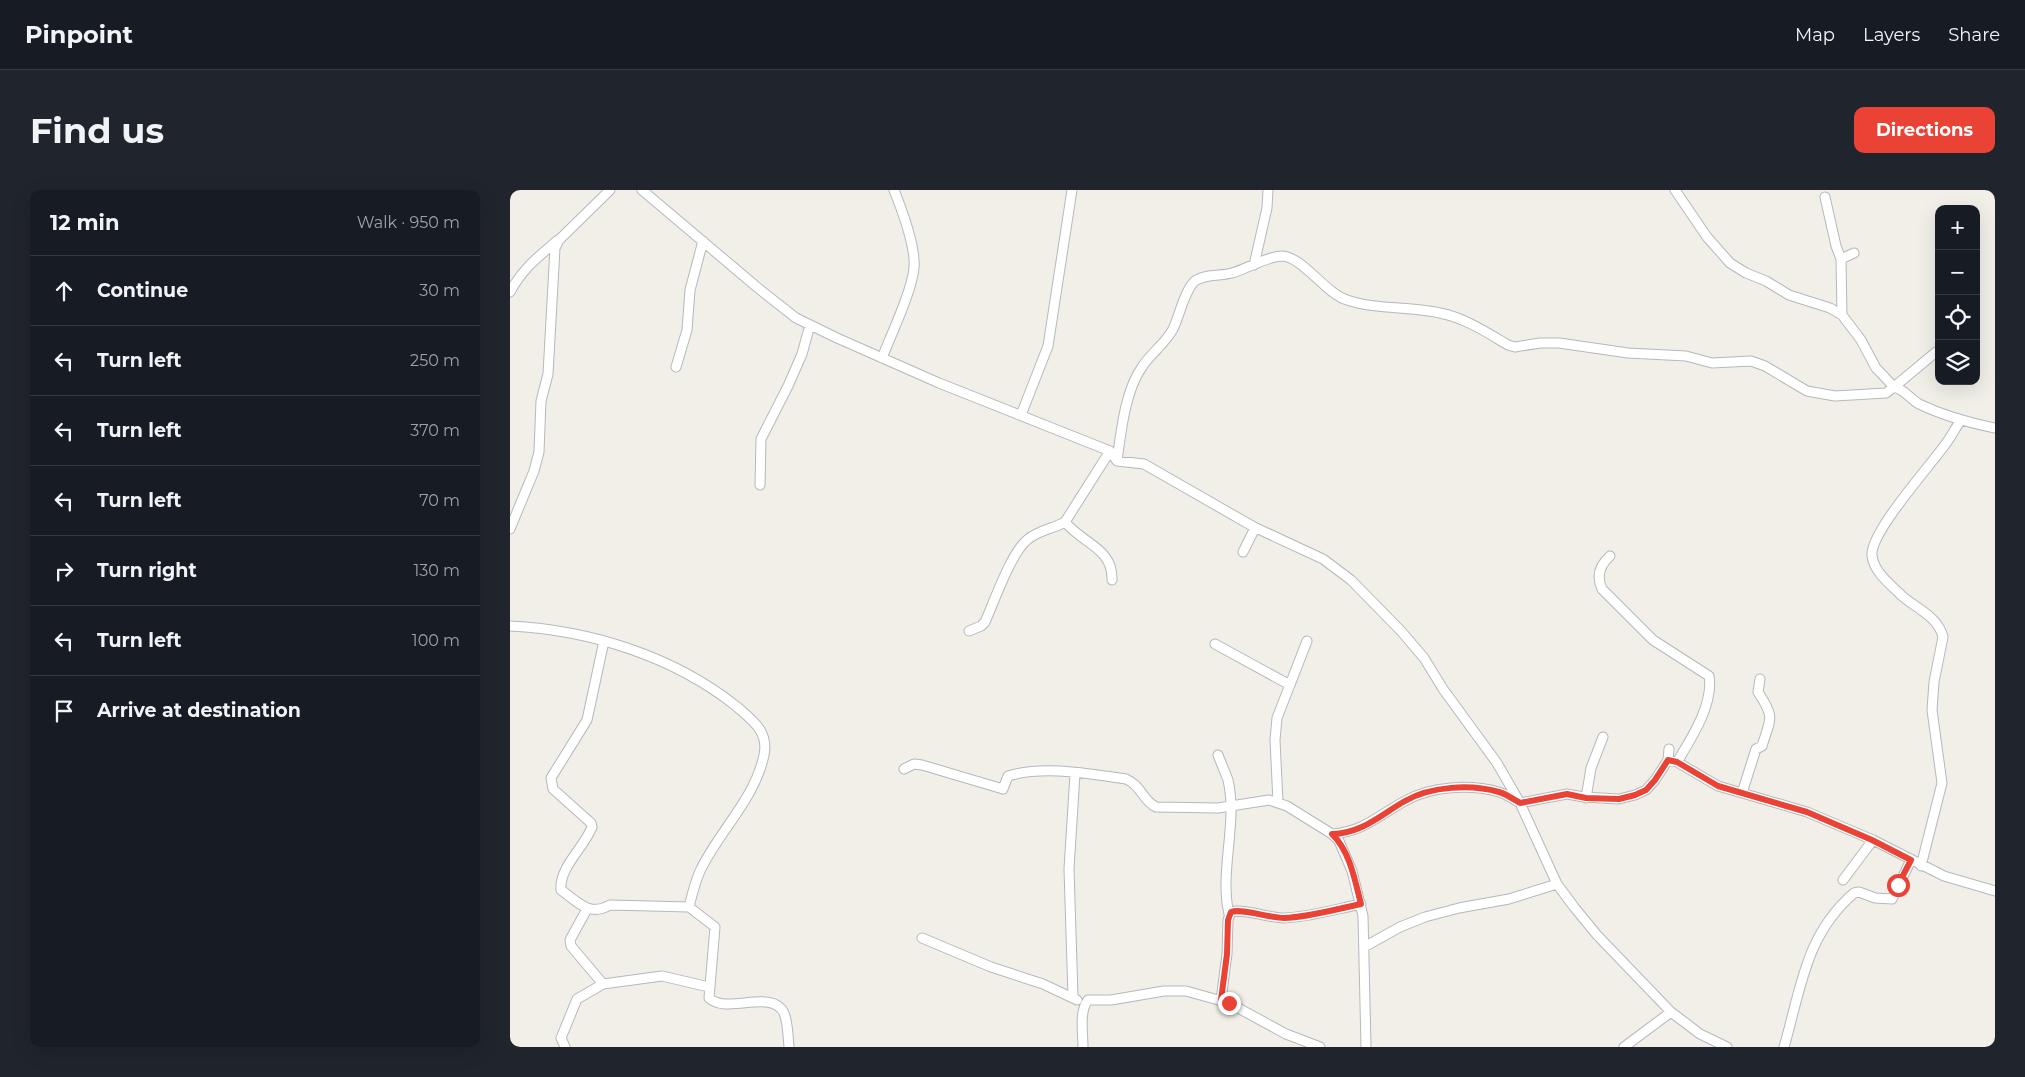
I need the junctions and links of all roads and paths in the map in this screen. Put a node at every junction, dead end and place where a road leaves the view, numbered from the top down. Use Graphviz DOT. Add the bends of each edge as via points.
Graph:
graph roads {
  1 [pos="610,190"];
  2 [pos="642,190"];
  3 [pos="894,190"];
  4 [pos="1072,190"];
  5 [pos="1268,190"];
  6 [pos="1675,190"];
  7 [pos="1825,198"];
  8 [pos="559,240"];
  9 [pos="703,240"];
  10 [pos="1854,253"];
  11 [pos="1841,259"];
  12 [pos="1254,265"];
  13 [pos="510,292"];
  14 [pos="1842,315"];
  15 [pos="810,325"];
  16 [pos="1935,353"];
  17 [pos="882,358"];
  18 [pos="676,367"];
  19 [pos="1894,386"];
  20 [pos="1021,415"];
  21 [pos="1961,420"];
  22 [pos="1995,428"];
  23 [pos="1110,451"];
  24 [pos="1117,461"];
  25 [pos="760,485"];
  26 [pos="1065,522"];
  27 [pos="510,528"];
  28 [pos="1255,528"];
  29 [pos="1243,552"];
  30 [pos="1610,556"];
  31 [pos="1112,580"];
  32 [pos="510,626"];
  33 [pos="969,630"];
  34 [pos="604,641"];
  35 [pos="1307,641"];
  36 [pos="1215,644"];
  37 [pos="1760,679"];
  38 [pos="1290,686"];
  39 [pos="1603,737"];
  40 [pos="1669,749"];
  41 [pos="1218,755"];
  42 [pos="1672,761"];
  43 [pos="904,769"];
  44 [pos="1075,774"];
  45 [pos="1742,793"];
  46 [pos="1586,798"];
  47 [pos="1278,802"];
  48 [pos="1520,803"];
  49 [pos="1230,807"];
  50 [pos="1332,834"];
  51 [pos="1872,840"];
  52 [pos="1911,860"];
  53 [pos="1922,866"];
  54 [pos="1843,880"];
  55 [pos="1558,884"];
  56 [pos="1995,891"];
  57 [pos="1361,904"];
  58 [pos="688,907"];
  59 [pos="587,909"];
  60 [pos="1229,914"];
  61 [pos="922,938"];
  62 [pos="1364,947"];
  63 [pos="603,984"];
  64 [pos="709,987"];
  65 [pos="1073,997"];
  66 [pos="1221,1000"];
  67 [pos="1084,1008"];
  68 [pos="1671,1012"];
  69 [pos="565,1047"];
  70 [pos="789,1047"];
  71 [pos="1083,1047"];
  72 [pos="1320,1047"];
  73 [pos="1366,1047"];
  74 [pos="1624,1047"];
  75 [pos="1727,1047"];
  76 [pos="1784,1047"];
  1 -- 8 [label="street"];
  2 -- 9 [label="street"];
  3 -- 17 [label="street" via="904,217 914,268"];
  4 -- 20 [label="street" via="1048,346"];
  5 -- 12 [label="street"];
  6 -- 14 [label="street" via="1707,237 1730,263 1789,295"];
  7 -- 11 [label="street"];
  8 -- 13 [label="street" via="527,265"];
  8 -- 27 [label="street" via="554,257 548,374 541,401 540,452"];
  9 -- 15 [label="street" via="758,288"];
  9 -- 18 [label="street" via="690,290 687,330"];
  10 -- 11 [label="street"];
  11 -- 14 [label="street"];
  12 -- 19 [label="street" via="1274,257 1290,257 1346,300 1453,316 1515,347 1559,343 1628,353 1686,356 1712,363 1751,361 1807,391 1835,396 1886,394"];
  12 -- 24 [label="street" via="1195,281 1172,331 1133,381"];
  14 -- 19 [label="street" via="1876,368"];
  15 -- 17 [label="street"];
  15 -- 25 [label="street" via="802,354 761,439"];
  16 -- 19 [label="street"];
  17 -- 20 [label="street"];
  19 -- 21 [label="street" via="1912,400"];
  20 -- 23 [label="street"];
  21 -- 22 [label="street"];
  21 -- 53 [label="street" via="1890,518 1871,553 1883,577 1937,623 1943,636 1932,710 1942,783"];
  23 -- 24 [label="street"];
  23 -- 26 [label="street"];
  24 -- 28 [label="street" via="1144,464"];
  26 -- 31 [label="street" via="1109,560"];
  26 -- 33 [label="street" via="1037,533 1019,548 985,622"];
  28 -- 29 [label="street"];
  28 -- 48 [label="street" via="1323,559 1351,580 1401,631 1424,658 1497,763"];
  30 -- 42 [label="street" via="1602,563 1599,582 1602,589 1652,640 1709,676 1709,691 1696,729"];
  32 -- 34 [label="street" via="572,633"];
  34 -- 58 [label="street" via="678,668 704,683 756,723 764,734 760,767 700,872"];
  34 -- 59 [label="street" via="587,720 551,778 553,789 591,823 590,833 560,882 561,890"];
  35 -- 38 [label="street"];
  36 -- 38 [label="street"];
  37 -- 45 [label="street" via="1758,692 1770,712 1770,720"];
  38 -- 47 [label="street" via="1276,718"];
  39 -- 46 [label="street" via="1590,768"];
  40 -- 42 [label="street"];
  41 -- 49 [label="street" via="1228,782"];
  42 -- 45 [label="street" via="1718,786"];
  42 -- 46 [label="street" via="1650,785 1635,795 1619,799"];
  43 -- 44 [label="street" via="922,764 1003,788 1008,776 1021,772"];
  44 -- 49 [label="street" via="1126,779 1134,783 1156,807"];
  44 -- 65 [label="street" via="1069,869"];
  45 -- 51 [label="street" via="1807,812"];
  46 -- 48 [label="street" via="1567,794"];
  47 -- 49 [label="street" via="1246,802"];
  47 -- 50 [label="street"];
  48 -- 50 [label="street" via="1500,792 1449,788 1430,790 1359,829"];
  48 -- 55 [label="street"];
  49 -- 60 [label="street" via="1225,897"];
  50 -- 57 [label="street" via="1345,851"];
  51 -- 52 [label="street"];
  51 -- 54 [label="street"];
  52 -- 53 [label="street"];
  52 -- 76 [label="street" via="1892,899 1854,893 1820,933 1803,973"];
  53 -- 56 [label="street"];
  55 -- 62 [label="street" via="1509,899 1425,917"];
  55 -- 68 [label="street" via="1597,935"];
  57 -- 60 [label="street" via="1286,918 1234,910"];
  57 -- 62 [label="street"];
  58 -- 59 [label="street" via="610,905 600,911"];
  58 -- 64 [label="street" via="715,927"];
  59 -- 63 [label="street" via="570,940 570,946"];
  60 -- 66 [label="street"];
  61 -- 65 [label="street"];
  62 -- 73 [label="street"];
  63 -- 64 [label="street" via="662,976"];
  63 -- 69 [label="street" via="577,999 561,1038"];
  64 -- 70 [label="street" via="708,998 721,1005 762,1002 778,1005 784,1012"];
  65 -- 67 [label="street"];
  66 -- 67 [label="street" via="1164,991 1111,1000 1092,999 1085,1002"];
  66 -- 72 [label="street" via="1286,1034"];
  67 -- 71 [label="street"];
  68 -- 74 [label="street"];
  68 -- 75 [label="street" via="1700,1034"];
}
